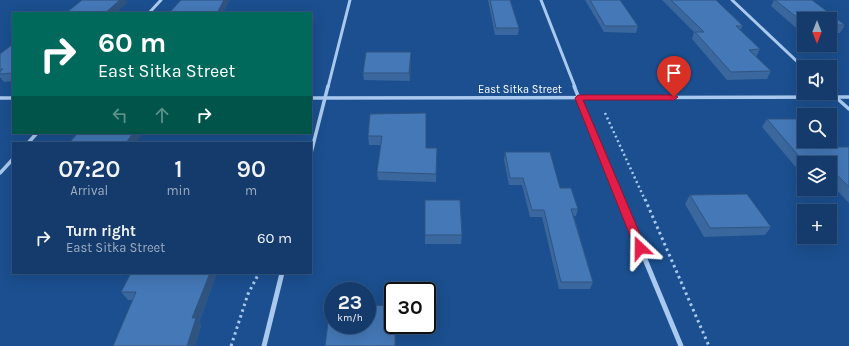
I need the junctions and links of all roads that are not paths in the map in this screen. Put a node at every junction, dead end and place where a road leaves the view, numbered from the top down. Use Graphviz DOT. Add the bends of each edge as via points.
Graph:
graph roads {
  1 [pos="161,0"];
  2 [pos="350,0"];
  3 [pos="541,0"];
  4 [pos="732,0"];
  5 [pos="150,12"];
  6 [pos="797,61"];
  7 [pos="797,96"];
  8 [pos="837,96"];
  9 [pos="849,96"];
  10 [pos="0,98"];
  11 [pos="12,98"];
  12 [pos="312,98"];
  13 [pos="324,98"];
  14 [pos="578,98"];
  15 [pos="837,98"];
  16 [pos="849,109"];
  17 [pos="36,134"];
  18 [pos="29,142"];
  19 [pos="312,149"];
  20 [pos="12,160"];
  21 [pos="0,173"];
  22 [pos="282,274"];
  23 [pos="264,346"];
  24 [pos="680,346"];
  1 -- 5 [label="street"];
  2 -- 13 [label="street"];
  3 -- 14 [label="street"];
  4 -- 6 [label="street"];
  7 -- 14 [label="street, East Sitka Street"];
  8 -- 9 [label="street, East Sitka Street"];
  10 -- 11 [label="street"];
  12 -- 13 [label="street, East Sitka Street"];
  13 -- 14 [label="street, East Sitka Street"];
  13 -- 19 [label="street"];
  14 -- 24 [label="street"];
  15 -- 16 [label="street"];
  17 -- 18 [label="street"];
  20 -- 21 [label="street"];
  22 -- 23 [label="street"];
}
